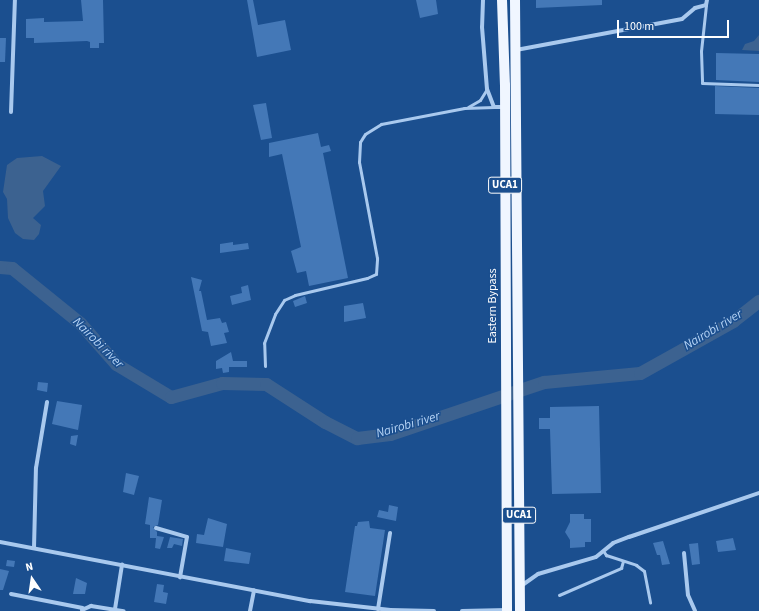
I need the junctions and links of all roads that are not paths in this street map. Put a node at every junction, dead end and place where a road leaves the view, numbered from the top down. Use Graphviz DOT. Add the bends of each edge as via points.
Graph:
graph roads {
  1 [pos="15,0"];
  2 [pos="483,0"];
  3 [pos="502,0"];
  4 [pos="515,0"];
  5 [pos="707,0"];
  6 [pos="706,5"];
  7 [pos="516,50"];
  8 [pos="759,85"];
  9 [pos="487,89"];
  10 [pos="494,107"];
  11 [pos="505,107"];
  12 [pos="464,108"];
  13 [pos="11,112"];
  14 [pos="265,366"];
  15 [pos="511,369"];
  16 [pos="47,402"];
  17 [pos="759,493"];
  18 [pos="156,528"];
  19 [pos="390,533"];
  20 [pos="0,542"];
  21 [pos="34,548"];
  22 [pos="604,552"];
  23 [pos="684,553"];
  24 [pos="623,561"];
  25 [pos="122,565"];
  26 [pos="180,577"];
  27 [pos="520,586"];
  28 [pos="254,590"];
  29 [pos="11,594"];
  30 [pos="559,594"];
  31 [pos="650,602"];
  32 [pos="116,609"];
  33 [pos="378,609"];
  34 [pos="82,610"];
  35 [pos="507,610"];
  36 [pos="124,611"];
  37 [pos="250,611"];
  38 [pos="434,611"];
  39 [pos="462,611"];
  40 [pos="520,611"];
  41 [pos="695,611"];
  1 -- 13 [label="street"];
  2 -- 9 [label="street" via="482,27"];
  3 -- 11 [label="main road, Eastern Bypass / UCA1"];
  4 -- 7 [label="main road, Eastern Bypass / UCA1"];
  5 -- 6 [label="street"];
  6 -- 7 [label="street" via="694,8 682,19"];
  6 -- 8 [label="lane" via="701,51 702,83"];
  7 -- 15 [label="main road, Eastern Bypass / UCA1"];
  9 -- 10 [label="street"];
  9 -- 12 [label="lane" via="480,100"];
  10 -- 11 [label="street"];
  10 -- 12 [label="lane"];
  11 -- 15 [label="main road, Eastern Bypass / UCA1"];
  12 -- 14 [label="lane" via="381,124 365,134 360,142 359,162 377,258 376,274 284,300 275,314 264,343"];
  15 -- 27 [label="main road, Eastern Bypass / UCA1" via="518,418"];
  15 -- 35 [label="main road, Eastern Bypass / UCA1" via="506,426"];
  16 -- 21 [label="street" via="36,468"];
  17 -- 22 [label="street" via="613,543"];
  18 -- 26 [label="street" via="188,537"];
  19 -- 33 [label="street"];
  20 -- 21 [label="street"];
  21 -- 25 [label="street"];
  22 -- 24 [label="lane" via="606,556"];
  22 -- 27 [label="street" via="596,557 538,574"];
  23 -- 41 [label="street" via="688,596"];
  24 -- 30 [label="lane" via="621,568"];
  24 -- 31 [label="lane" via="644,571"];
  25 -- 26 [label="street"];
  25 -- 32 [label="street"];
  26 -- 28 [label="street"];
  27 -- 40 [label="main road, Eastern Bypass / UCA1"];
  28 -- 33 [label="street" via="310,601"];
  28 -- 37 [label="street"];
  29 -- 34 [label="street"];
  32 -- 34 [label="street" via="91,606"];
  32 -- 36 [label="street"];
  33 -- 38 [label="street"];
  35 -- 39 [label="street"];
}
